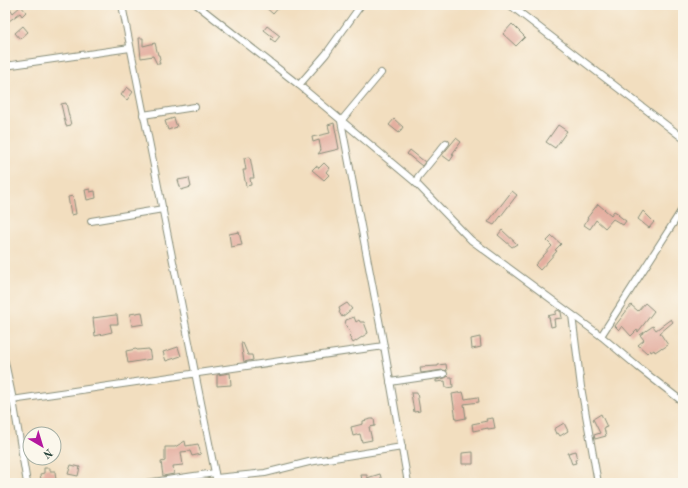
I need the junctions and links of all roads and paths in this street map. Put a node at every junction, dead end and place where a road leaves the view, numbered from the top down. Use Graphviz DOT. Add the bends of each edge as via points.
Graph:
graph roads {
  1 [pos="122,5"];
  2 [pos="197,5"];
  3 [pos="361,5"];
  4 [pos="510,5"];
  5 [pos="130,48"];
  6 [pos="5,66"];
  7 [pos="381,74"];
  8 [pos="300,85"];
  9 [pos="195,107"];
  10 [pos="143,115"];
  11 [pos="341,121"];
  12 [pos="683,138"];
  13 [pos="446,143"];
  14 [pos="416,183"];
  15 [pos="683,208"];
  16 [pos="163,209"];
  17 [pos="91,221"];
  18 [pos="572,315"];
  19 [pos="600,336"];
  20 [pos="384,346"];
  21 [pos="5,362"];
  22 [pos="196,373"];
  23 [pos="444,374"];
  24 [pos="390,382"];
  25 [pos="13,400"];
  26 [pos="5,401"];
  27 [pos="683,402"];
  28 [pos="402,447"];
  29 [pos="216,478"];
  30 [pos="27,483"];
  31 [pos="146,483"];
  32 [pos="408,483"];
  33 [pos="598,483"];
  1 -- 5 [label="street"];
  2 -- 8 [label="street"];
  3 -- 8 [label="street"];
  4 -- 12 [label="street"];
  5 -- 6 [label="street"];
  5 -- 10 [label="street"];
  7 -- 11 [label="street"];
  8 -- 11 [label="street"];
  9 -- 10 [label="street"];
  10 -- 16 [label="street"];
  11 -- 14 [label="street"];
  11 -- 20 [label="street"];
  13 -- 14 [label="street"];
  14 -- 18 [label="street" via="470,240"];
  15 -- 19 [label="street"];
  16 -- 17 [label="street"];
  16 -- 22 [label="street"];
  18 -- 19 [label="street"];
  18 -- 33 [label="street" via="581,387"];
  19 -- 27 [label="street"];
  20 -- 22 [label="street"];
  20 -- 24 [label="street"];
  21 -- 25 [label="street"];
  22 -- 25 [label="street"];
  22 -- 29 [label="street"];
  23 -- 24 [label="street"];
  24 -- 28 [label="street"];
  25 -- 26 [label="street"];
  25 -- 30 [label="street"];
  28 -- 29 [label="street" via="309,462 264,473"];
  28 -- 32 [label="street"];
  29 -- 31 [label="street"];
}
